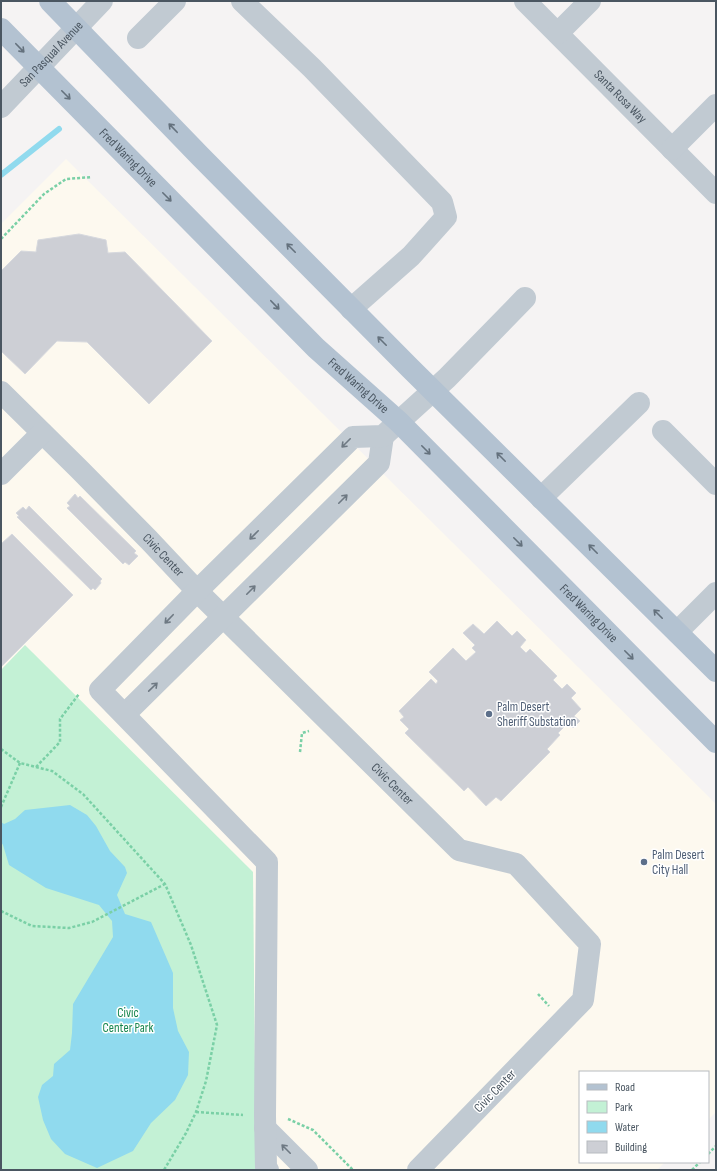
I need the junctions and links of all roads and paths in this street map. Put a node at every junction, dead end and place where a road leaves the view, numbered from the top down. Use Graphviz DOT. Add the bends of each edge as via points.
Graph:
graph roads {
  1 [pos="50,1"];
  2 [pos="102,1"];
  3 [pos="175,1"];
  4 [pos="242,1"];
  5 [pos="525,1"];
  6 [pos="590,1"];
  7 [pos="76,28"];
  8 [pos="1,29"];
  9 [pos="558,34"];
  10 [pos="138,38"];
  11 [pos="38,68"];
  12 [pos="716,105"];
  13 [pos="1,107"];
  14 [pos="672,149"];
  15 [pos="92,177"];
  16 [pos="716,193"];
  17 [pos="1,239"];
  18 [pos="525,298"];
  19 [pos="351,309"];
  20 [pos="433,390"];
  21 [pos="1,392"];
  22 [pos="639,403"];
  23 [pos="391,429"];
  24 [pos="663,431"];
  25 [pos="42,433"];
  26 [pos="1,474"];
  27 [pos="716,484"];
  28 [pos="542,498"];
  29 [pos="197,591"];
  30 [pos="716,593"];
  31 [pos="223,618"];
  32 [pos="677,632"];
  33 [pos="716,671"];
  34 [pos="125,714"];
  35 [pos="60,742"];
  36 [pos="716,742"];
  37 [pos="1,749"];
  38 [pos="20,763"];
  39 [pos="36,767"];
  40 [pos="1,807"];
  41 [pos="165,884"];
  42 [pos="1,911"];
  43 [pos="265,1128"];
  44 [pos="164,1170"];
  45 [pos="268,1170"];
  46 [pos="307,1170"];
  47 [pos="418,1170"];
  1 -- 7 [label="main road"];
  2 -- 7 [label="street, San Pasqual Avenue"];
  3 -- 10 [label="street"];
  4 -- 19 [label="street" via="312,68 442,202 446,217 411,256"];
  5 -- 9 [label="street, Santa Rosa Way"];
  6 -- 9 [label="street"];
  7 -- 11 [label="street, San Pasqual Avenue"];
  19 -- 7 [label="main road, one-way"];
  8 -- 11 [label="main road, Fred Waring Drive, one-way"];
  9 -- 14 [label="street, Santa Rosa Way"];
  11 -- 13 [label="street, San Pasqual Avenue"];
  11 -- 23 [label="main road, Fred Waring Drive, one-way" via="316,348"];
  12 -- 14 [label="street"];
  14 -- 16 [label="street, Santa Rosa Way"];
  15 -- 17 [label="path" via="66,179 44,194"];
  18 -- 20 [label="street"];
  20 -- 19 [label="main road, one-way"];
  20 -- 23 [label="street"];
  28 -- 20 [label="main road, one-way"];
  21 -- 25 [label="street, Civic Center"];
  22 -- 28 [label="street"];
  23 -- 29 [label="street, one-way" via="353,437"];
  31 -- 23 [label="street, one-way" via="379,463"];
  23 -- 36 [label="main road, Fred Waring Drive, one-way"];
  24 -- 27 [label="street"];
  25 -- 26 [label="street"];
  25 -- 29 [label="street, Civic Center"];
  32 -- 28 [label="main road, one-way"];
  29 -- 31 [label="street, Civic Center"];
  29 -- 34 [label="street, one-way" via="100,690"];
  30 -- 32 [label="street"];
  34 -- 31 [label="street, one-way"];
  31 -- 47 [label="street, Civic Center" via="459,850 516,864 590,944 583,1000"];
  32 -- 33 [label="main road"];
  34 -- 43 [label="street" via="267,862"];
  35 -- 39 [label="path"];
  37 -- 38 [label="path"];
  38 -- 39 [label="path"];
  38 -- 40 [label="path"];
  39 -- 41 [label="path" via="52,771 83,794"];
  41 -- 42 [label="path" via="92,922 68,928 32,926"];
  41 -- 44 [label="path" via="191,944 217,1025 206,1081 196,1112"];
  43 -- 45 [label="street"];
  46 -- 43 [label="street, one-way"];
}
